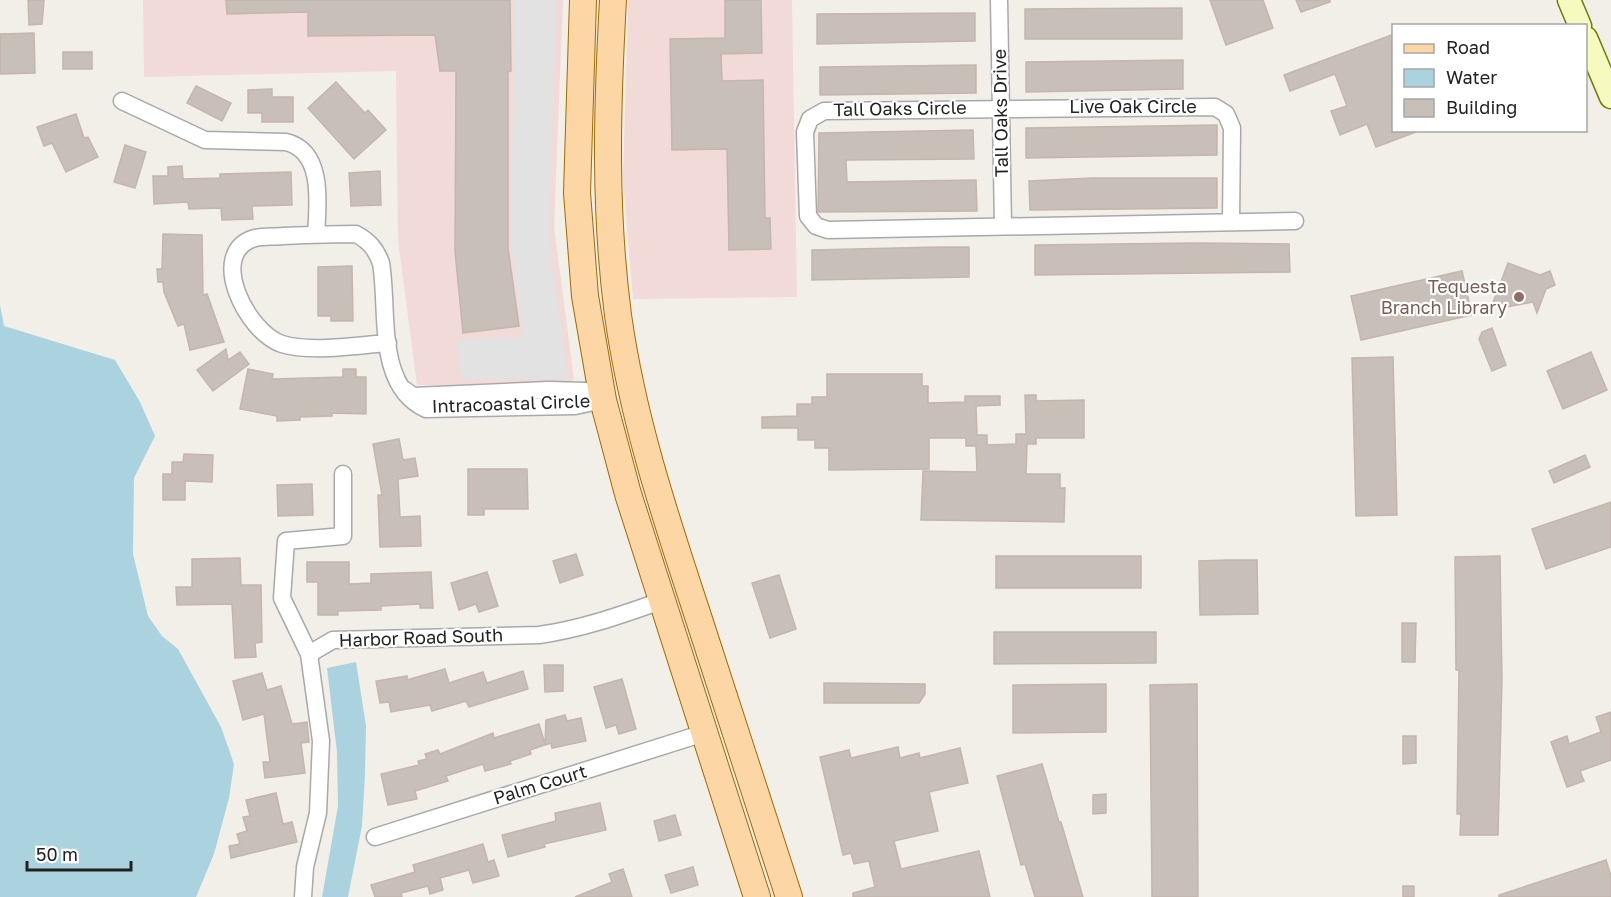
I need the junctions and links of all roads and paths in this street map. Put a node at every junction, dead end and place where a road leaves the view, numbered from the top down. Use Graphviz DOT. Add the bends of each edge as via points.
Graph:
graph roads {
  1 [pos="583,0"];
  2 [pos="612,0"];
  3 [pos="999,0"];
  4 [pos="1569,0"];
  5 [pos="1579,24"];
  6 [pos="1587,40"];
  7 [pos="1611,97"];
  8 [pos="122,101"];
  9 [pos="578,106"];
  10 [pos="1002,108"];
  11 [pos="606,154"];
  12 [pos="1231,221"];
  13 [pos="1295,221"];
  14 [pos="1003,226"];
  15 [pos="316,234"];
  16 [pos="591,336"];
  17 [pos="388,343"];
  18 [pos="627,363"];
  19 [pos="603,400"];
  20 [pos="641,431"];
  21 [pos="343,474"];
  22 [pos="661,601"];
  23 [pos="309,654"];
  24 [pos="689,688"];
  25 [pos="732,722"];
  26 [pos="704,734"];
  27 [pos="748,773"];
  28 [pos="375,837"];
  29 [pos="303,897"];
  30 [pos="757,897"];
  31 [pos="789,897"];
  1 -- 9 [label="main road"];
  2 -- 11 [label="main road"];
  3 -- 10 [label="street, Tall Oaks Drive"];
  4 -- 5 [label="street"];
  6 -- 7 [label="street"];
  8 -- 15 [label="street" via="206,140 297,144 312,162"];
  9 -- 11 [label="main road" via="590,140"];
  9 -- 16 [label="main road" via="577,193"];
  10 -- 12 [label="street, Live Oak Circle" via="1215,107 1226,114 1233,128"];
  10 -- 14 [label="street, Tall Oaks Drive"];
  10 -- 14 [label="street, Tall Oaks Circle" via="824,111 810,119 805,132 808,216 816,226 828,230"];
  11 -- 18 [label="main road" via="613,271"];
  12 -- 13 [label="street"];
  12 -- 14 [label="street"];
  15 -- 17 [label="street, Intracoastal Circle" via="356,234 365,238 378,254"];
  15 -- 17 [label="street, Intracoastal Circle" via="255,238 238,248 233,263 238,298 252,322 271,339 294,347"];
  16 -- 18 [label="main road" via="608,354"];
  16 -- 19 [label="main road"];
  17 -- 19 [label="street, Intracoastal Circle" via="393,373 410,401 426,409 575,406"];
  18 -- 20 [label="main road"];
  19 -- 20 [label="main road" via="620,404"];
  19 -- 22 [label="main road"];
  20 -- 25 [label="main road"];
  21 -- 23 [label="street" via="343,536 286,541 282,598"];
  22 -- 23 [label="street, Harbor Road South" via="563,632 333,640"];
  22 -- 24 [label="main road"];
  23 -- 29 [label="street" via="321,741 321,778"];
  24 -- 25 [label="main road"];
  24 -- 26 [label="main road"];
  25 -- 27 [label="main road"];
  26 -- 27 [label="main road" via="726,747"];
  26 -- 28 [label="street, Palm Court"];
  26 -- 30 [label="main road"];
  27 -- 31 [label="main road"];
}
